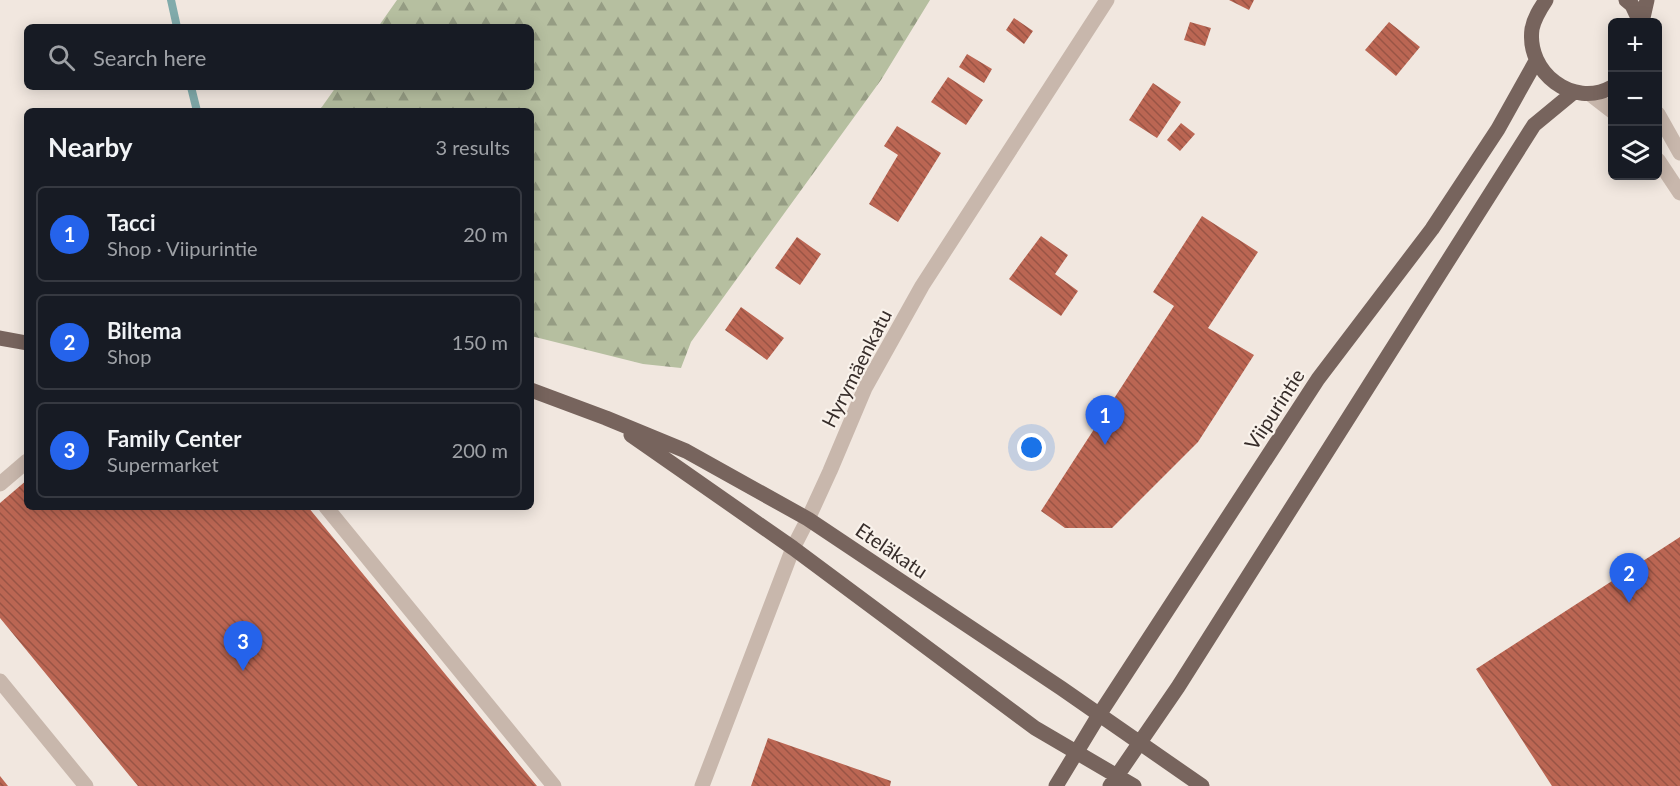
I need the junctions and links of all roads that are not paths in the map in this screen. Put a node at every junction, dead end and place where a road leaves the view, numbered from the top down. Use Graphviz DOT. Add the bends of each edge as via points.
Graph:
graph roads {
  1 [pos="1107,0"];
  2 [pos="1546,0"];
  3 [pos="1626,0"];
  4 [pos="1647,0"];
  5 [pos="1639,18"];
  6 [pos="1642,18"];
  7 [pos="1536,61"];
  8 [pos="1608,88"];
  9 [pos="1574,92"];
  10 [pos="1590,94"];
  11 [pos="1608,108"];
  12 [pos="1662,121"];
  13 [pos="1680,153"];
  14 [pos="1662,166"];
  15 [pos="1680,193"];
  16 [pos="0,338"];
  17 [pos="24,342"];
  18 [pos="534,391"];
  19 [pos="606,418"];
  20 [pos="24,464"];
  21 [pos="0,484"];
  22 [pos="328,510"];
  23 [pos="808,519"];
  24 [pos="792,548"];
  25 [pos="0,681"];
  26 [pos="1099,715"];
  27 [pos="1138,744"];
  28 [pos="1077,753"];
  29 [pos="1113,781"];
  30 [pos="86,786"];
  31 [pos="554,786"];
  32 [pos="702,786"];
  33 [pos="1056,786"];
  34 [pos="1134,786"];
  35 [pos="1202,786"];
  1 -- 23 [label="street, Hyrymäenkatu" via="922,286 865,388"];
  2 -- 7 [label="main road" via="1532,28"];
  3 -- 5 [label="main road"];
  4 -- 6 [label="main road"];
  7 -- 9 [label="main road" via="1558,86"];
  7 -- 26 [label="main road, Viipurintie" via="1498,129 1432,229 1318,380"];
  8 -- 10 [label="main road"];
  9 -- 10 [label="main road"];
  9 -- 27 [label="main road" via="1534,125"];
  10 -- 11 [label="street"];
  12 -- 13 [label="street"];
  14 -- 15 [label="street"];
  16 -- 17 [label="main road"];
  18 -- 19 [label="main road, Eteläkatu"];
  19 -- 23 [label="main road, Eteläkatu" via="686,451"];
  19 -- 24 [label="main road, Eteläkatu"];
  20 -- 21 [label="street"];
  22 -- 31 [label="street"];
  23 -- 24 [label="street, Hyrymäenkatu"];
  23 -- 26 [label="main road, Eteläkatu"];
  24 -- 28 [label="main road, Eteläkatu" via="1035,728"];
  24 -- 32 [label="street, Hyrymäenkatu"];
  25 -- 30 [label="street"];
  26 -- 27 [label="main road, Eteläkatu"];
  26 -- 28 [label="main road, Viipurintie"];
  27 -- 29 [label="main road"];
  27 -- 35 [label="main road, Eteläkatu"];
  28 -- 29 [label="main road, Eteläkatu"];
  28 -- 33 [label="main road, Viipurintie"];
  29 -- 34 [label="main road, Eteläkatu"];
}
